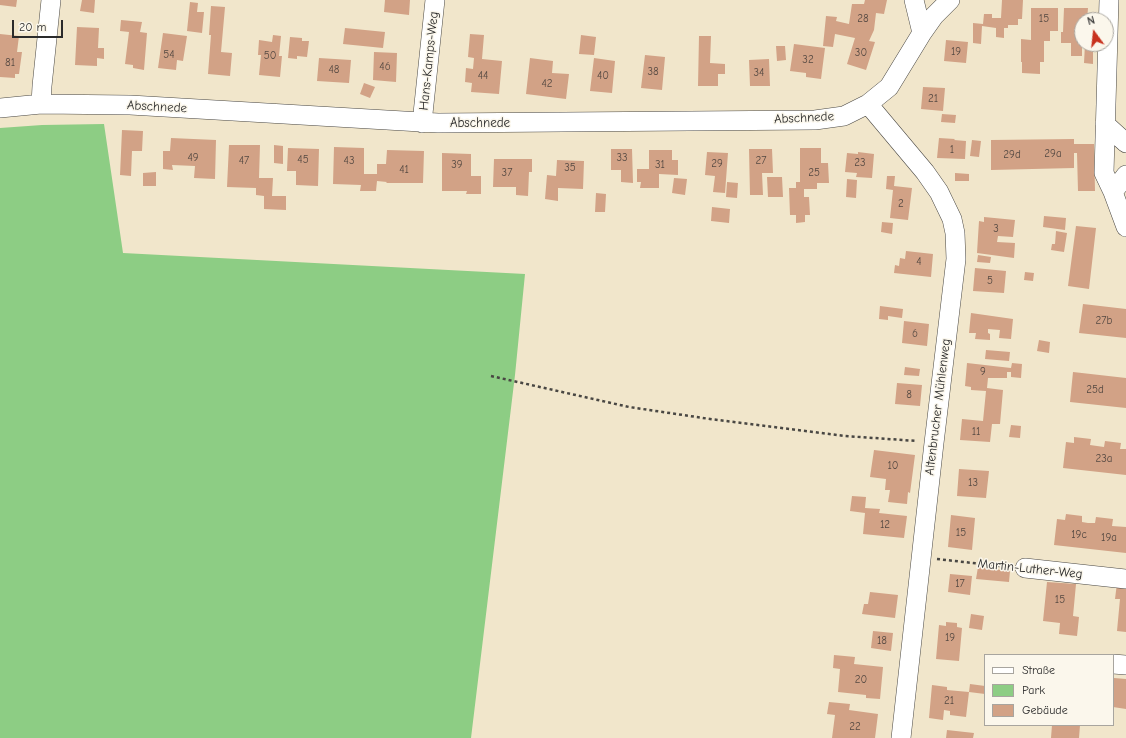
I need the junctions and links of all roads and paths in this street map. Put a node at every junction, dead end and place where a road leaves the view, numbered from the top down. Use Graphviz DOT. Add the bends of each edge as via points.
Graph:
graph roads {
  1 [pos="51,0"];
  2 [pos="435,0"];
  3 [pos="914,0"];
  4 [pos="950,0"];
  5 [pos="1109,0"];
  6 [pos="922,33"];
  7 [pos="41,104"];
  8 [pos="868,104"];
  9 [pos="0,108"];
  10 [pos="422,123"];
  11 [pos="1105,124"];
  12 [pos="1126,143"];
  13 [pos="1126,175"];
  14 [pos="1113,192"];
  15 [pos="1126,227"];
  16 [pos="491,376"];
  17 [pos="934,443"];
  18 [pos="933,558"];
  19 [pos="1025,568"];
  20 [pos="1126,579"];
  21 [pos="1114,664"];
  22 [pos="1126,665"];
  23 [pos="901,738"];
  1 -- 7 [label="street"];
  2 -- 10 [label="street, Hans-Kamps-Weg"];
  3 -- 6 [label="street"];
  4 -- 6 [label="street, Abschnede"];
  5 -- 11 [label="street"];
  6 -- 8 [label="street, Abschnede" via="889,87"];
  7 -- 9 [label="street, Abschnede"];
  7 -- 10 [label="street, Abschnede" via="130,106"];
  8 -- 10 [label="street, Abschnede" via="844,116 815,120"];
  8 -- 17 [label="street, Altenbrucher Mühlenweg" via="939,192 952,219 955,233 956,259"];
  11 -- 12 [label="street"];
  11 -- 14 [label="street" via="1104,173"];
  13 -- 14 [label="street"];
  14 -- 15 [label="street"];
  16 -- 17 [label="path" via="629,407 710,420 845,436"];
  17 -- 23 [label="street, Altenbrucher Mühlenweg"];
  18 -- 19 [label="path, Martin-Luther-Weg"];
  19 -- 20 [label="street, Martin-Luther-Weg"];
  21 -- 22 [label="street"];
}
